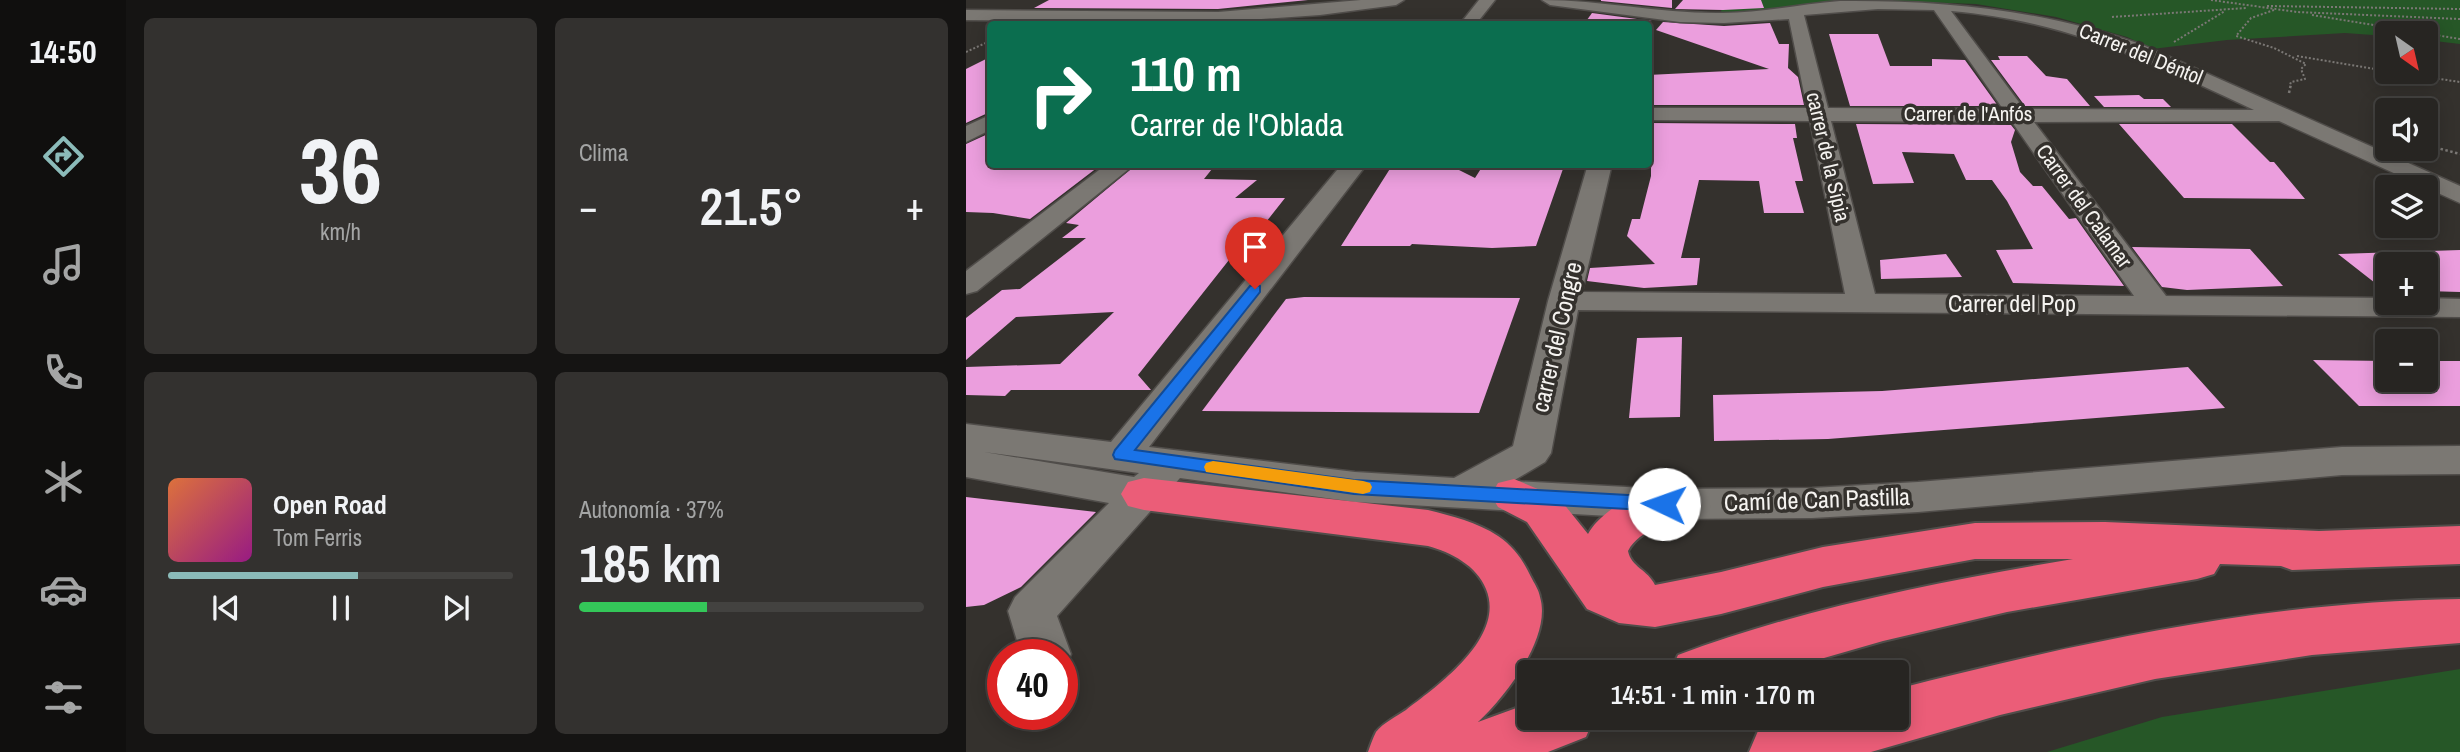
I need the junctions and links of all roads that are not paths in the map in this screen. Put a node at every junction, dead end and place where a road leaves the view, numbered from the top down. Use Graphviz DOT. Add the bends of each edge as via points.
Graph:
graph roads {
  1 [pos="1083,0"];
  2 [pos="1209,0"];
  3 [pos="1337,0"];
  4 [pos="1396,0"];
  5 [pos="1487,0"];
  6 [pos="1550,0"];
  7 [pos="1938,5"];
  8 [pos="1320,10"];
  9 [pos="1644,13"];
  10 [pos="1791,13"];
  11 [pos="966,15"];
  12 [pos="1045,17"];
  13 [pos="1171,21"];
  14 [pos="1306,21"];
  15 [pos="1470,21"];
  16 [pos="2294,107"];
  17 [pos="986,111"];
  18 [pos="1818,113"];
  19 [pos="1652,114"];
  20 [pos="2018,114"];
  21 [pos="966,135"];
  22 [pos="1118,168"];
  23 [pos="1352,168"];
  24 [pos="1599,168"];
  25 [pos="2460,195"];
  26 [pos="966,285"];
  27 [pos="1564,301"];
  28 [pos="1862,303"];
  29 [pos="2156,305"];
  30 [pos="2460,308"];
  31 [pos="966,437"];
  32 [pos="2460,460"];
  33 [pos="966,463"];
  34 [pos="1147,470"];
  35 [pos="1523,474"];
  36 [pos="1664,504"];
  37 [pos="2460,545"];
  38 [pos="2315,549"];
  39 [pos="1675,603"];
  40 [pos="2460,621"];
  41 [pos="1041,639"];
  42 [pos="1736,660"];
  43 [pos="1909,713"];
  44 [pos="1533,730"];
  45 [pos="1852,730"];
  46 [pos="1398,752"];
  47 [pos="1474,752"];
  48 [pos="1779,752"];
  1 -- 12 [label="street"];
  2 -- 13 [label="street"];
  3 -- 8 [label="street"];
  4 -- 8 [label="street"];
  5 -- 15 [label="street"];
  6 -- 9 [label="street, Carrer del Déntol"];
  7 -- 10 [label="street, Carrer del Déntol" via="1873,4"];
  7 -- 16 [label="street, Carrer del Déntol" via="1995,9 2101,34"];
  7 -- 20 [label="street, Carrer del Calamar"];
  8 -- 13 [label="street"];
  8 -- 14 [label="street"];
  9 -- 10 [label="street, Carrer del Déntol" via="1725,18"];
  10 -- 18 [label="street, carrer de la Sípia" via="1797,17"];
  11 -- 12 [label="street"];
  12 -- 13 [label="street"];
  16 -- 20 [label="street, Carrer de l'Anfós"];
  16 -- 25 [label="street, Carrer del Déntol"];
  17 -- 21 [label="street"];
  18 -- 19 [label="street, Carrer de l'Anfós"];
  18 -- 20 [label="street, Carrer de l'Anfós"];
  18 -- 28 [label="street, carrer de la Sípia"];
  20 -- 29 [label="street, Carrer del Calamar"];
  22 -- 26 [label="street"];
  23 -- 34 [label="street"];
  24 -- 27 [label="street, carrer del Congre"];
  27 -- 28 [label="street, Carrer del Pop"];
  27 -- 35 [label="street, carrer del Congre"];
  28 -- 29 [label="street, Carrer del Pop"];
  29 -- 30 [label="street, Carrer del Pop"];
  31 -- 34 [label="street, Camí de Can Pastilla"];
  32 -- 36 [label="street, Camí de Can Pastilla" via="2342,461 1812,503"];
  33 -- 34 [label="street"];
  34 -- 35 [label="street, Camí de Can Pastilla" via="1461,492"];
  34 -- 41 [label="street" via="1032,611"];
  34 -- 46 [label="highway" via="1428,528 1462,538 1489,554 1513,588 1515,621 1508,640 1463,700"];
  35 -- 36 [label="street, Camí de Can Pastilla" via="1568,499"];
  35 -- 39 [label="highway" via="1543,510 1605,593 1635,606"];
  36 -- 39 [label="highway" via="1620,524 1609,534 1605,555 1621,583 1655,600"];
  37 -- 38 [label="highway"];
  38 -- 39 [label="highway" via="2105,540 1975,541 1823,567"];
  38 -- 42 [label="highway" via="2182,562 1987,594"];
  40 -- 43 [label="highway" via="2382,624 2192,647 2032,680"];
  44 -- 47 [label="highway"];
  45 -- 48 [label="highway"];
}
